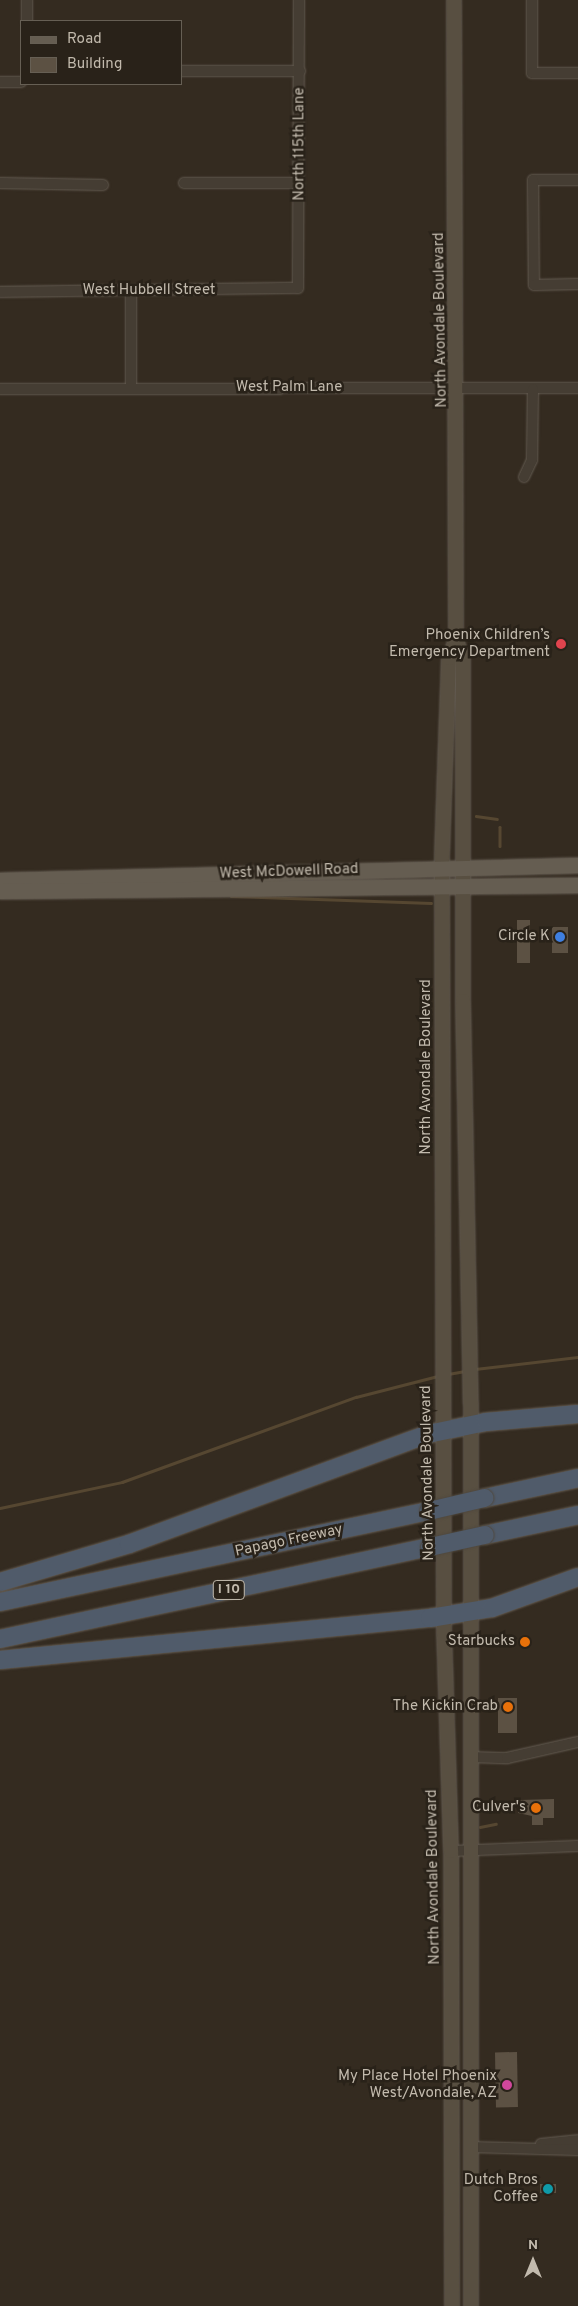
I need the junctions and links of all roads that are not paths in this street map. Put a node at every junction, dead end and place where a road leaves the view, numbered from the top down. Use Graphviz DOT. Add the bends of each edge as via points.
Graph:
graph roads {
  1 [pos="27,0"];
  2 [pos="299,0"];
  3 [pos="454,0"];
  4 [pos="532,0"];
  5 [pos="27,20"];
  6 [pos="182,71"];
  7 [pos="300,71"];
  8 [pos="578,73"];
  9 [pos="0,82"];
  10 [pos="20,82"];
  11 [pos="578,180"];
  12 [pos="0,183"];
  13 [pos="184,183"];
  14 [pos="300,183"];
  15 [pos="103,185"];
  16 [pos="578,284"];
  17 [pos="298,288"];
  18 [pos="130,291"];
  19 [pos="0,292"];
  20 [pos="131,388"];
  21 [pos="459,388"];
  22 [pos="578,388"];
  23 [pos="0,389"];
  24 [pos="533,389"];
  25 [pos="524,477"];
  26 [pos="456,640"];
  27 [pos="578,865"];
  28 [pos="463,867"];
  29 [pos="443,868"];
  30 [pos="0,880"];
  31 [pos="578,885"];
  32 [pos="443,887"];
  33 [pos="463,887"];
  34 [pos="0,891"];
  35 [pos="444,1120"];
  36 [pos="465,1121"];
  37 [pos="578,1414"];
  38 [pos="472,1426"];
  39 [pos="443,1430"];
  40 [pos="578,1478"];
  41 [pos="578,1515"];
  42 [pos="578,1578"];
  43 [pos="0,1582"];
  44 [pos="0,1602"];
  45 [pos="472,1610"];
  46 [pos="444,1615"];
  47 [pos="0,1639"];
  48 [pos="0,1660"];
  49 [pos="578,1742"];
  50 [pos="470,1757"];
  51 [pos="578,1846"];
  52 [pos="469,1850"];
  53 [pos="451,1851"];
  54 [pos="451,2063"];
  55 [pos="578,2140"];
  56 [pos="535,2146"];
  57 [pos="470,2148"];
  58 [pos="578,2150"];
  59 [pos="452,2151"];
  60 [pos="470,2235"];
  61 [pos="452,2306"];
  62 [pos="471,2306"];
  1 -- 5 [label="street"];
  2 -- 7 [label="street, North 115th Lane"];
  3 -- 21 [label="main road, North Avondale Boulevard"];
  4 -- 8 [label="street" via="532,73"];
  6 -- 7 [label="street"];
  7 -- 14 [label="street, North 115th Lane"];
  9 -- 10 [label="street"];
  11 -- 16 [label="street" via="533,180 534,285"];
  12 -- 15 [label="street"];
  13 -- 14 [label="street"];
  14 -- 17 [label="street, North 115th Lane"];
  17 -- 18 [label="street, West Hubbell Street"];
  18 -- 19 [label="street, West Hubbell Street"];
  18 -- 20 [label="street"];
  20 -- 21 [label="street, West Palm Lane"];
  20 -- 23 [label="street, West Palm Lane"];
  21 -- 24 [label="street, West Palm Lane"];
  21 -- 26 [label="main road, North Avondale Boulevard"];
  22 -- 24 [label="street, West Palm Lane"];
  24 -- 25 [label="street" via="532,460"];
  26 -- 28 [label="main road, North Avondale Boulevard" via="463,659"];
  26 -- 29 [label="main road, North Avondale Boulevard" via="449,658"];
  27 -- 28 [label="main road, West McDowell Road"];
  28 -- 29 [label="main road, West McDowell Road"];
  28 -- 33 [label="main road, North Avondale Boulevard"];
  29 -- 30 [label="main road, West McDowell Road"];
  29 -- 32 [label="main road, North Avondale Boulevard"];
  31 -- 33 [label="main road, West McDowell Road"];
  32 -- 33 [label="main road, West McDowell Road"];
  32 -- 34 [label="main road, West McDowell Road"];
  32 -- 35 [label="main road, North Avondale Boulevard"];
  33 -- 36 [label="main road, North Avondale Boulevard"];
  35 -- 36 [label="main road"];
  35 -- 39 [label="main road, North Avondale Boulevard"];
  36 -- 38 [label="main road, North Avondale Boulevard"];
  37 -- 38 [label="highway"];
  38 -- 39 [label="highway"];
  38 -- 45 [label="main road, North Avondale Boulevard"];
  39 -- 43 [label="highway" via="129,1544"];
  39 -- 46 [label="main road, North Avondale Boulevard"];
  40 -- 44 [label="highway, Papago Freeway / I 10, bridge"];
  41 -- 47 [label="highway, I 10, bridge"];
  42 -- 45 [label="highway"];
  45 -- 46 [label="highway"];
  45 -- 50 [label="main road, North Avondale Boulevard"];
  46 -- 48 [label="highway"];
  46 -- 53 [label="main road, North Avondale Boulevard"];
  49 -- 50 [label="street" via="507,1758"];
  50 -- 52 [label="main road, North Avondale Boulevard"];
  51 -- 52 [label="street"];
  52 -- 53 [label="street"];
  52 -- 57 [label="main road, North Avondale Boulevard"];
  53 -- 54 [label="main road, North Avondale Boulevard"];
  54 -- 57 [label="main road" via="460,2073 461,2137"];
  54 -- 59 [label="main road, North Avondale Boulevard"];
  55 -- 56 [label="street"];
  56 -- 57 [label="street"];
  56 -- 58 [label="street"];
  57 -- 60 [label="main road, North Avondale Boulevard"];
  59 -- 60 [label="main road" via="460,2166 462,2222"];
  59 -- 61 [label="main road, North Avondale Boulevard"];
  60 -- 62 [label="main road, North Avondale Boulevard"];
}
